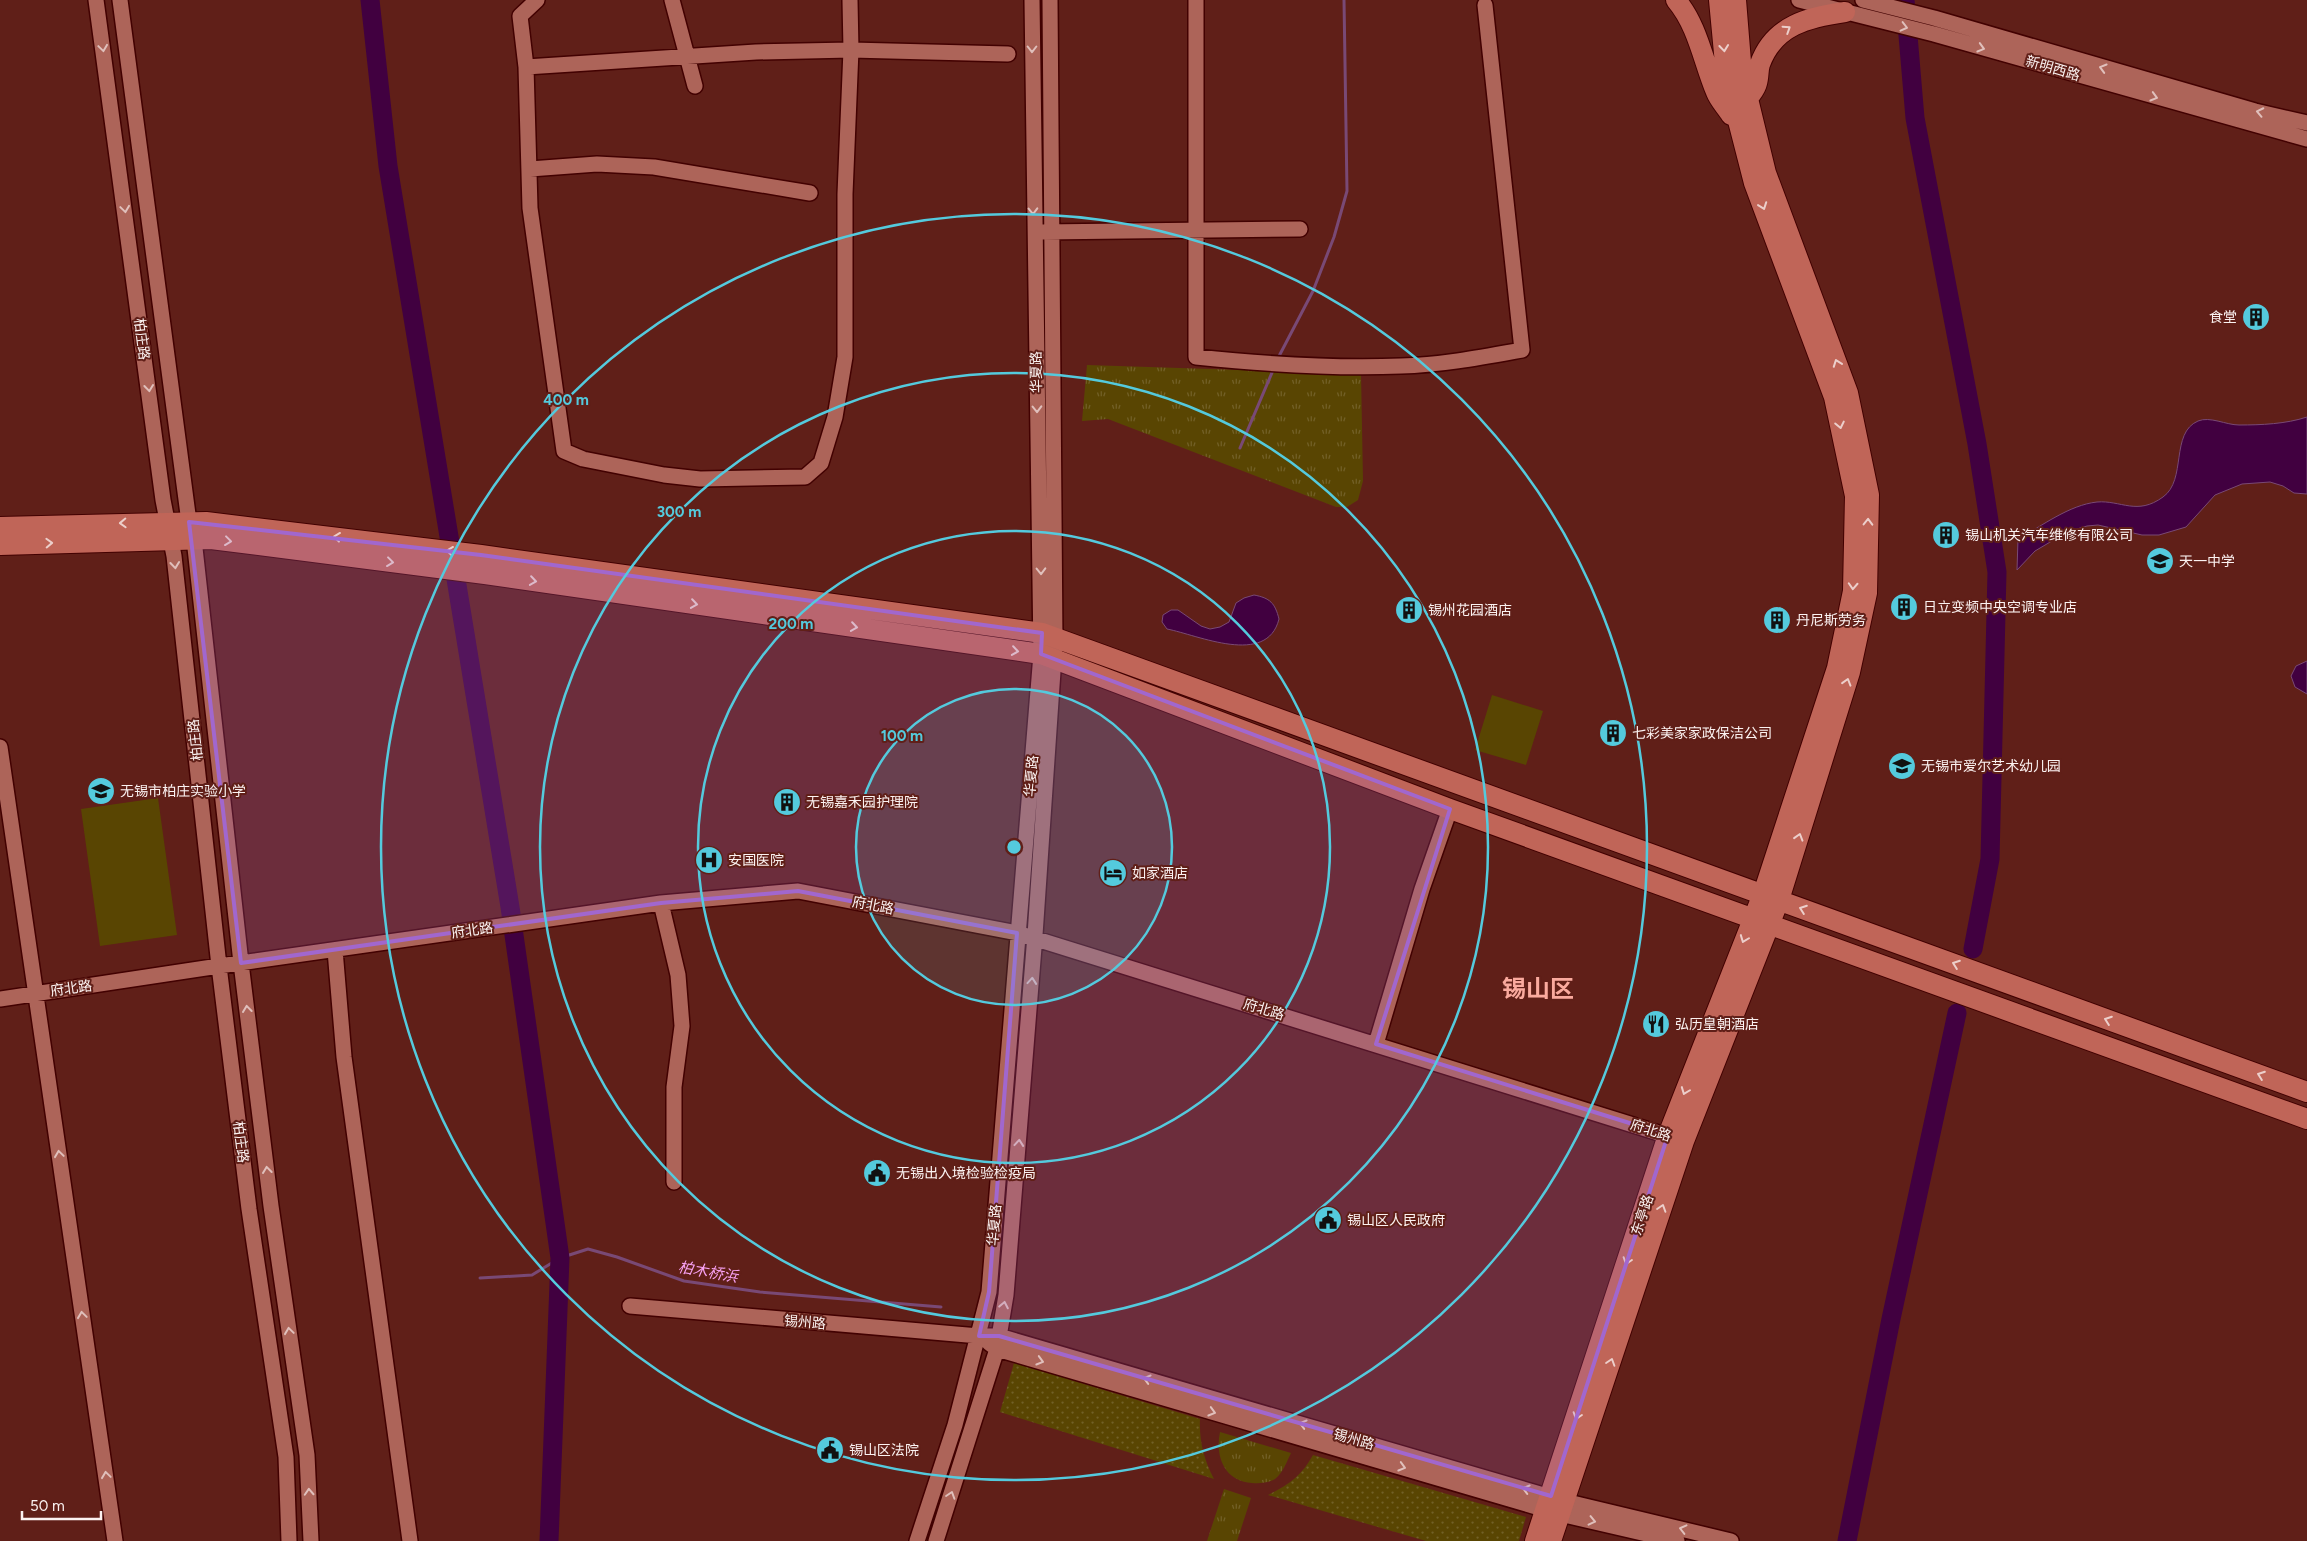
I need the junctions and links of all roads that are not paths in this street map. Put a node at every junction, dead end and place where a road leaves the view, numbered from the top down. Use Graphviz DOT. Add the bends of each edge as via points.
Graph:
graph roads {
  1 [pos="96,0"];
  2 [pos="120,0"];
  3 [pos="537,0"];
  4 [pos="672,0"];
  5 [pos="850,0"];
  6 [pos="1032,0"];
  7 [pos="1050,0"];
  8 [pos="1196,0"];
  9 [pos="1676,0"];
  10 [pos="1719,0"];
  11 [pos="1736,0"];
  12 [pos="1799,0"];
  13 [pos="1868,1"];
  14 [pos="1485,5"];
  15 [pos="1845,12"];
  16 [pos="851,50"];
  17 [pos="1008,54"];
  18 [pos="687,56"];
  19 [pos="526,67"];
  20 [pos="694,86"];
  21 [pos="1747,100"];
  22 [pos="2307,123"];
  23 [pos="1738,125"];
  24 [pos="2307,139"];
  25 [pos="530,169"];
  26 [pos="810,193"];
  27 [pos="1300,229"];
  28 [pos="1196,230"];
  29 [pos="1033,232"];
  30 [pos="1051,232"];
  31 [pos="0,527"];
  32 [pos="192,530"];
  33 [pos="168,531"];
  34 [pos="0,544"];
  35 [pos="483,564"];
  36 [pos="1049,634"];
  37 [pos="1048,657"];
  38 [pos="0,747"];
  39 [pos="0,752"];
  40 [pos="1450,809"];
  41 [pos="1771,897"];
  42 [pos="661,903"];
  43 [pos="1761,921"];
  44 [pos="1018,934"];
  45 [pos="1035,938"];
  46 [pos="335,950"];
  47 [pos="241,963"];
  48 [pos="219,966"];
  49 [pos="36,993"];
  50 [pos="0,999"];
  51 [pos="1376,1044"];
  52 [pos="2307,1092"];
  53 [pos="2307,1119"];
  54 [pos="1676,1138"];
  55 [pos="674,1182"];
  56 [pos="630,1306"];
  57 [pos="979,1336"];
  58 [pos="998,1342"];
  59 [pos="1555,1505"];
  60 [pos="115,1541"];
  61 [pos="289,1541"];
  62 [pos="311,1541"];
  63 [pos="410,1541"];
  64 [pos="917,1541"];
  65 [pos="936,1541"];
  66 [pos="1536,1541"];
  67 [pos="1551,1541"];
  68 [pos="1677,1541"];
  69 [pos="1731,1541"];
  1 -- 33 [label="street, 柏庄路, one-way"];
  2 -- 32 [label="street, 柏庄路"];
  3 -- 19 [label="street" via="520,16"];
  4 -- 18 [label="street"];
  5 -- 16 [label="street"];
  6 -- 29 [label="street, 华夏路, one-way"];
  7 -- 30 [label="street, 华夏路"];
  8 -- 28 [label="street"];
  9 -- 23 [label="main road" via="1685,11 1699,43 1717,94"];
  10 -- 23 [label="main road, one-way" via="1726,74"];
  11 -- 21 [label="main road"];
  12 -- 15 [label="street, 新明西路"];
  22 -- 13 [label="street, 新明西路, one-way"];
  14 -- 28 [label="street" via="1522,350 1404,366 1336,366 1196,357"];
  21 -- 15 [label="main road, one-way" via="1757,84 1760,64 1771,42 1782,31 1798,22"];
  15 -- 24 [label="street, 新明西路, one-way"];
  16 -- 17 [label="street"];
  16 -- 18 [label="street"];
  16 -- 25 [label="street" via="845,194 845,358 835,417 821,463 805,477 700,479 583,459 564,451 530,208"];
  18 -- 19 [label="street"];
  18 -- 20 [label="street"];
  19 -- 25 [label="street"];
  41 -- 21 [label="main road, one-way" via="1850,672 1867,593 1869,495 1848,393 1766,173"];
  23 -- 41 [label="main road, one-way" via="1754,183 1834,397 1855,496 1853,591 1836,668"];
  25 -- 26 [label="street" via="597,164 654,167"];
  27 -- 28 [label="street"];
  28 -- 30 [label="street"];
  29 -- 30 [label="street"];
  29 -- 36 [label="street, 华夏路, one-way"];
  30 -- 36 [label="street, 华夏路"];
  33 -- 31 [label="main road, one-way"];
  32 -- 33 [label="main road"];
  32 -- 35 [label="main road, one-way" via="211,539 424,566"];
  35 -- 32 [label="main road, one-way" via="420,547 206,522"];
  32 -- 47 [label="street, 柏庄路"];
  34 -- 33 [label="main road, one-way"];
  33 -- 48 [label="street, 柏庄路, one-way" via="174,556"];
  35 -- 36 [label="main road"];
  35 -- 37 [label="main road, one-way"];
  36 -- 37 [label="street, 华夏路"];
  36 -- 41 [label="main road"];
  37 -- 40 [label="main road"];
  37 -- 44 [label="street, 华夏路"];
  37 -- 45 [label="street, 华夏路"];
  38 -- 39 [label="street"];
  39 -- 49 [label="street"];
  40 -- 43 [label="main road"];
  40 -- 51 [label="street" via="1422,889"];
  41 -- 43 [label="main road, 东亭路"];
  52 -- 41 [label="main road, one-way"];
  42 -- 44 [label="street, 府北路" via="798,890"];
  42 -- 46 [label="street, 府北路"];
  42 -- 55 [label="street" via="678,975 682,1026 674,1086"];
  43 -- 53 [label="main road"];
  43 -- 54 [label="main road, 东亭路"];
  44 -- 45 [label="street, 府北路"];
  44 -- 57 [label="street, 华夏路" via="989,1292"];
  45 -- 51 [label="street, 府北路"];
  58 -- 45 [label="street, 华夏路, one-way" via="1006,1295"];
  46 -- 47 [label="street, 府北路"];
  46 -- 63 [label="street" via="344,1057"];
  47 -- 48 [label="street, 府北路"];
  62 -- 47 [label="street, 柏庄路, one-way" via="308,1455 271,1206"];
  48 -- 49 [label="street, 府北路"];
  48 -- 61 [label="street, 柏庄路" via="249,1209 286,1457"];
  49 -- 50 [label="street, 府北路"];
  60 -- 49 [label="street, one-way"];
  51 -- 54 [label="street, 府北路"];
  54 -- 59 [label="main road, 东亭路"];
  56 -- 57 [label="street, 锡州路"];
  57 -- 58 [label="street, 锡州路"];
  57 -- 64 [label="street, 华夏路" via="955,1425"];
  58 -- 59 [label="street, 锡州路"];
  65 -- 58 [label="street, 华夏路, one-way"];
  59 -- 66 [label="main road, 东亭路"];
  59 -- 67 [label="main road, 东亭路"];
  59 -- 68 [label="street, 锡州路, one-way"];
  69 -- 59 [label="street, 锡州路, one-way"];
}
